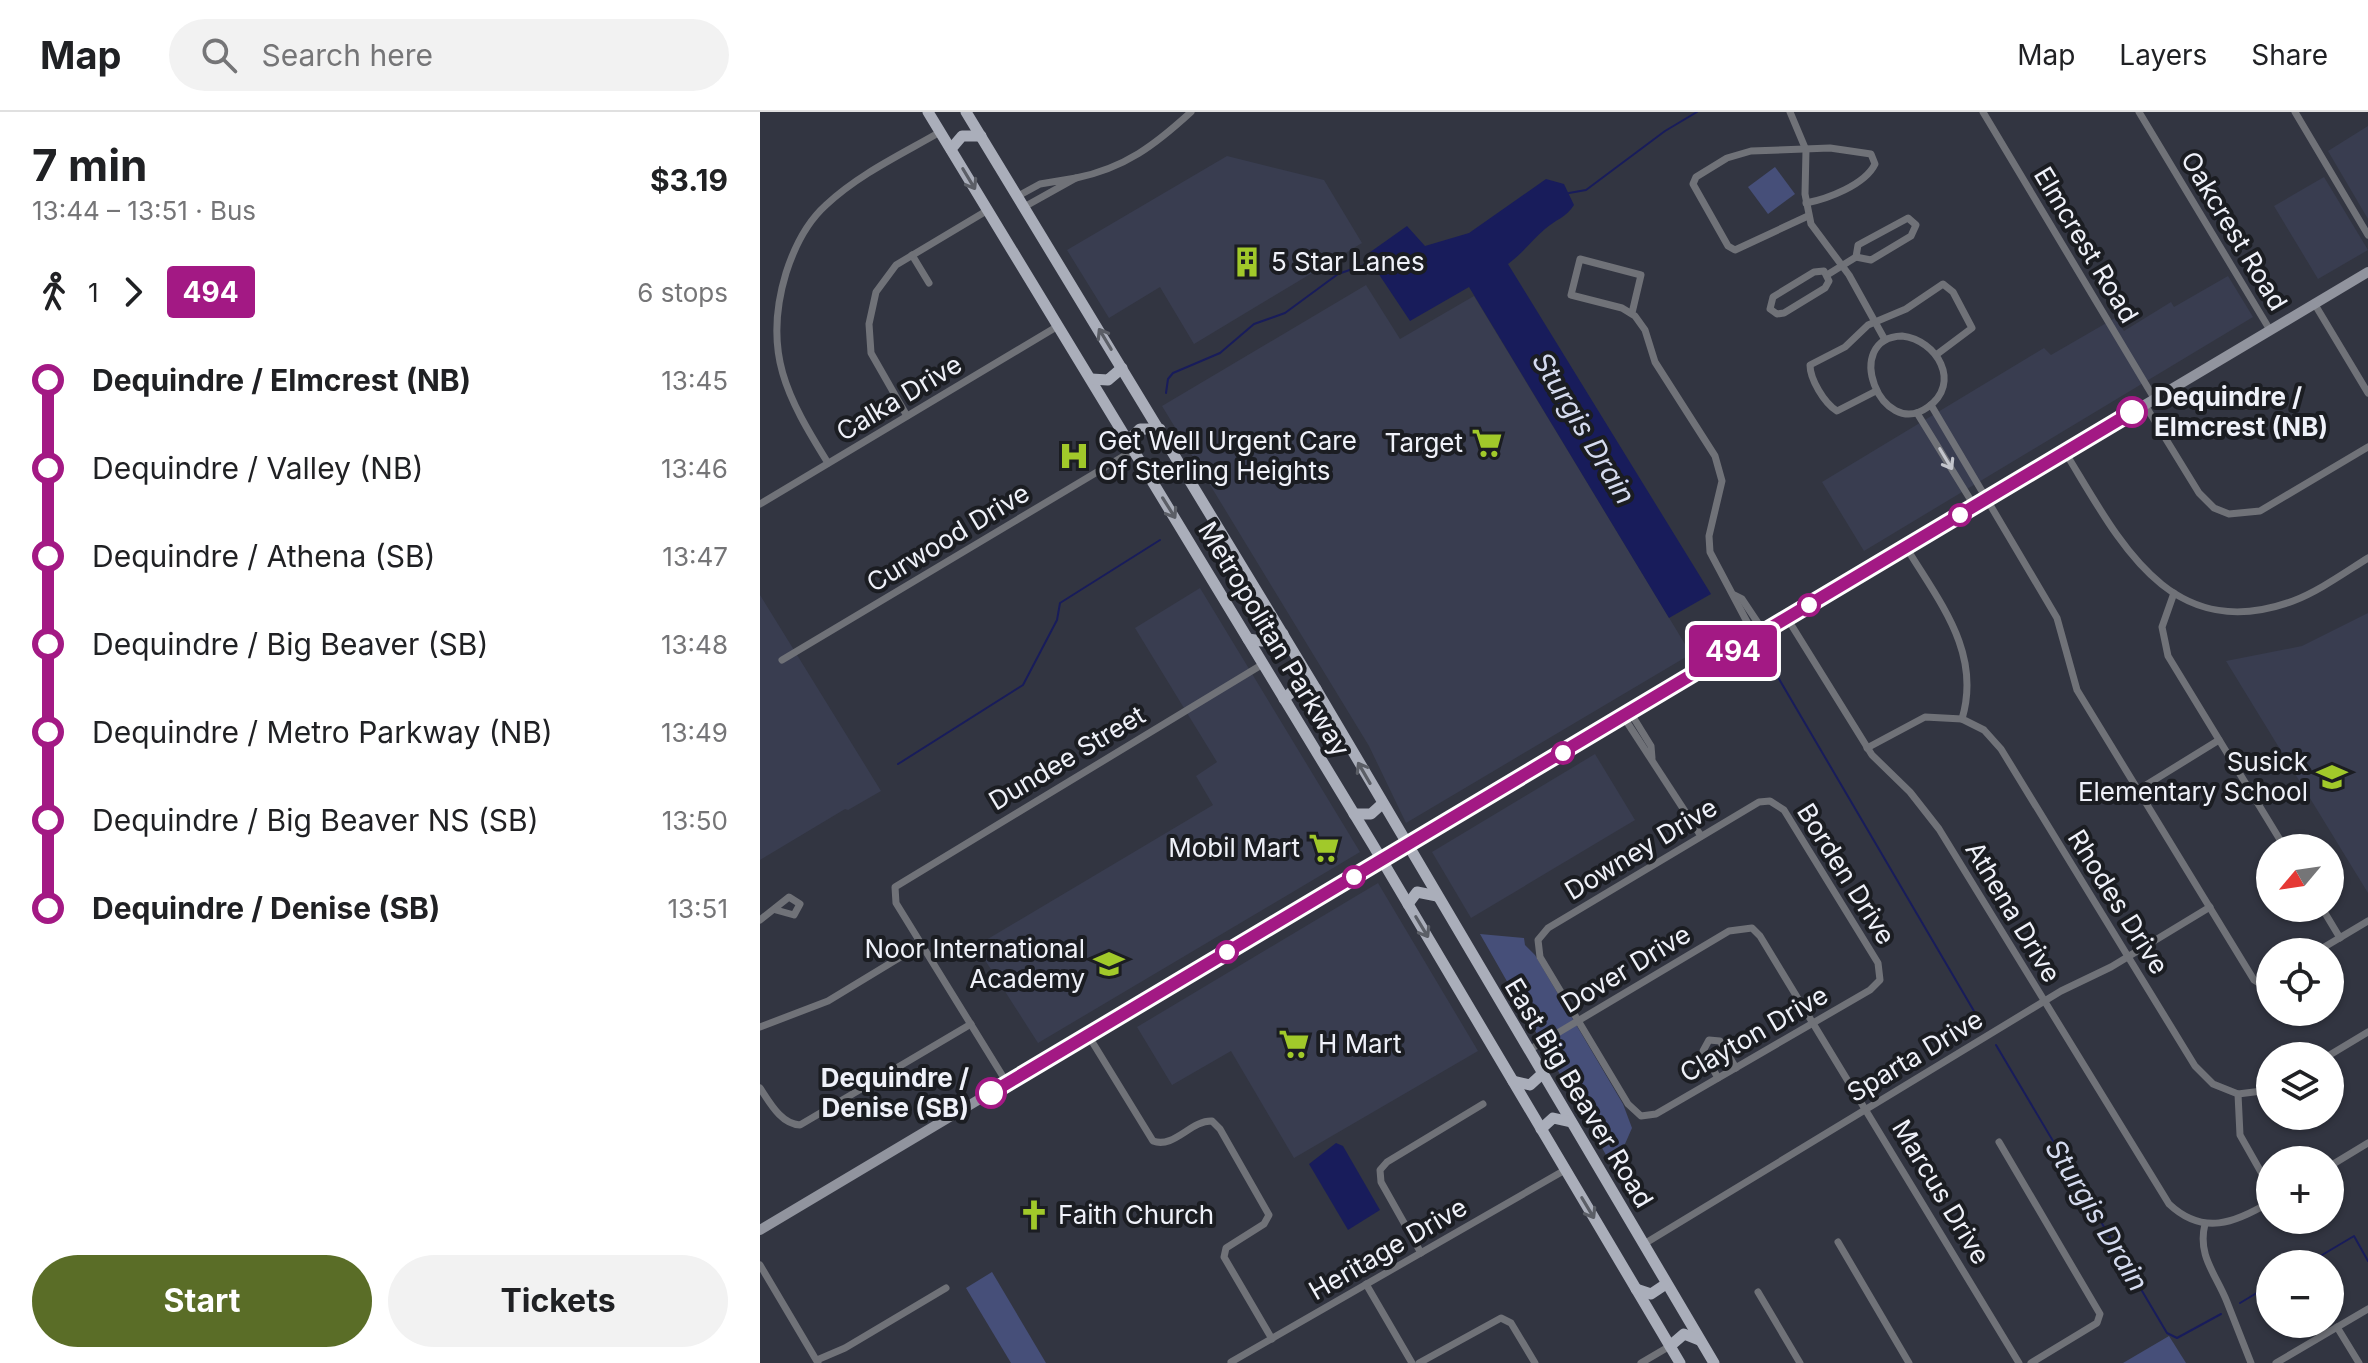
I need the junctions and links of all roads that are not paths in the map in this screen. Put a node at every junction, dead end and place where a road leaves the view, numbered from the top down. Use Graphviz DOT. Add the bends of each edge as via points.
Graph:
graph roads {
  1 [pos="928,112"];
  2 [pos="966,112"];
  3 [pos="1191,112"];
  4 [pos="1790,112"];
  5 [pos="1983,112"];
  6 [pos="2139,112"];
  7 [pos="2295,112"];
  8 [pos="940,132"];
  9 [pos="981,136"];
  10 [pos="951,149"];
  11 [pos="1806,150"];
  12 [pos="1054,184"];
  13 [pos="1018,196"];
  14 [pos="1806,203"];
  15 [pos="1024,207"];
  16 [pos="988,210"];
  17 [pos="1808,216"];
  18 [pos="2368,235"];
  19 [pos="912,255"];
  20 [pos="1856,257"];
  21 [pos="1842,266"];
  22 [pos="2368,272"];
  23 [pos="1827,275"];
  24 [pos="929,283"];
  25 [pos="2314,303"];
  26 [pos="1632,313"];
  27 [pos="1874,322"];
  28 [pos="1058,326"];
  29 [pos="2270,330"];
  30 [pos="1885,340"];
  31 [pos="1936,355"];
  32 [pos="1122,368"];
  33 [pos="1091,379"];
  34 [pos="1876,391"];
  35 [pos="2368,393"];
  36 [pos="2149,401"];
  37 [pos="1924,409"];
  38 [pos="907,416"];
  39 [pos="1160,429"];
  40 [pos="1131,446"];
  41 [pos="2368,447"];
  42 [pos="2065,452"];
  43 [pos="828,463"];
  44 [pos="1986,500"];
  45 [pos="760,504"];
  46 [pos="1975,507"];
  47 [pos="1906,547"];
  48 [pos="2368,558"];
  49 [pos="2174,593"];
  50 [pos="1787,618"];
  51 [pos="1283,634"];
  52 [pos="1759,635"];
  53 [pos="1248,639"];
  54 [pos="782,660"];
  55 [pos="1263,664"];
  56 [pos="1316,689"];
  57 [pos="1284,699"];
  58 [pos="1626,714"];
  59 [pos="1962,719"];
  60 [pos="2219,740"];
  61 [pos="1867,748"];
  62 [pos="2138,790"];
  63 [pos="1770,801"];
  64 [pos="1382,804"];
  65 [pos="1354,814"];
  66 [pos="2276,834"];
  67 [pos="1701,836"];
  68 [pos="1407,845"];
  69 [pos="1382,860"];
  70 [pos="1438,897"];
  71 [pos="1408,904"];
  72 [pos="2210,907"];
  73 [pos="776,910"];
  74 [pos="760,920"];
  75 [pos="2368,921"];
  76 [pos="2330,922"];
  77 [pos="1745,927"];
  78 [pos="2340,938"];
  79 [pos="922,944"];
  80 [pos="2129,957"];
  81 [pos="1881,976"];
  82 [pos="2256,978"];
  83 [pos="2044,1001"];
  84 [pos="1578,1021"];
  85 [pos="1813,1023"];
  86 [pos="971,1024"];
  87 [pos="760,1027"];
  88 [pos="2368,1032"];
  89 [pos="1088,1035"];
  90 [pos="2344,1046"];
  91 [pos="1529,1050"];
  92 [pos="1736,1068"];
  93 [pos="1542,1074"];
  94 [pos="1718,1078"];
  95 [pos="1513,1081"];
  96 [pos="1007,1083"];
  97 [pos="760,1088"];
  98 [pos="2256,1092"];
  99 [pos="2238,1094"];
  100 [pos="1483,1104"];
  101 [pos="1868,1108"];
  102 [pos="1571,1122"];
  103 [pos="1541,1129"];
  104 [pos="1999,1142"];
  105 [pos="2368,1143"];
  106 [pos="2344,1158"];
  107 [pos="2256,1163"];
  108 [pos="1565,1170"];
  109 [pos="2256,1210"];
  110 [pos="2205,1224"];
  111 [pos="760,1230"];
  112 [pos="1838,1242"];
  113 [pos="1644,1244"];
  114 [pos="1421,1253"];
  115 [pos="760,1265"];
  116 [pos="1366,1284"];
  117 [pos="1666,1284"];
  118 [pos="946,1288"];
  119 [pos="1635,1289"];
  120 [pos="1758,1292"];
  121 [pos="2368,1309"];
  122 [pos="2344,1323"];
  123 [pos="2318,1338"];
  124 [pos="2344,1338"];
  125 [pos="1272,1339"];
  126 [pos="1700,1340"];
  127 [pos="1670,1346"];
  128 [pos="1675,1361"];
  129 [pos="818,1362"];
  130 [pos="1231,1362"];
  131 [pos="1412,1363"];
  132 [pos="1419,1363"];
  133 [pos="1535,1363"];
  134 [pos="1641,1363"];
  135 [pos="1714,1363"];
  136 [pos="1800,1363"];
  137 [pos="1909,1363"];
  138 [pos="2019,1363"];
  139 [pos="2031,1363"];
  140 [pos="2251,1363"];
  141 [pos="2276,1363"];
  142 [pos="2359,1363"];
  1 -- 8 [label="main road, Metropolitan Parkway"];
  2 -- 9 [label="main road, Metropolitan Parkway"];
  3 -- 12 [label="street" via="1140,155 1103,172"];
  4 -- 11 [label="street"];
  5 -- 36 [label="street, Elmcrest Road"];
  6 -- 29 [label="street, Oakcrest Road"];
  7 -- 18 [label="street"];
  8 -- 10 [label="main road, Metropolitan Parkway"];
  8 -- 43 [label="street" via="824,206 803,233 789,266 778,306 778,360 788,395"];
  9 -- 10 [label="main road" via="962,136"];
  9 -- 13 [label="main road, Metropolitan Parkway"];
  10 -- 16 [label="main road, Metropolitan Parkway, one-way"];
  11 -- 14 [label="street"];
  11 -- 14 [label="street" via="1865,151 1875,164 1840,191"];
  11 -- 17 [label="street" via="1735,155 1700,174 1693,184 1735,250"];
  12 -- 13 [label="street"];
  12 -- 15 [label="street"];
  13 -- 15 [label="main road, Metropolitan Parkway"];
  14 -- 17 [label="street"];
  32 -- 15 [label="main road, Metropolitan Parkway, one-way"];
  16 -- 19 [label="street"];
  16 -- 28 [label="main road, Metropolitan Parkway"];
  17 -- 21 [label="street"];
  19 -- 24 [label="street"];
  19 -- 38 [label="street" via="882,281 868,335 875,363"];
  20 -- 20 [label="street" via="1871,260 1911,236 1914,221 1901,219 1861,243"];
  20 -- 21 [label="street"];
  21 -- 23 [label="street"];
  21 -- 27 [label="street"];
  22 -- 25 [label="main road"];
  23 -- 23 [label="street" via="1814,272 1773,297 1770,309 1784,313 1825,288"];
  25 -- 29 [label="main road"];
  25 -- 35 [label="street"];
  26 -- 26 [label="street" via="1571,295 1580,259 1641,275"];
  26 -- 52 [label="street" via="1645,330 1655,362 1717,460 1722,481 1709,546"];
  27 -- 30 [label="street"];
  27 -- 31 [label="street" via="1947,285 1972,328"];
  27 -- 34 [label="street" via="1850,344 1812,361 1809,369 1837,411"];
  28 -- 33 [label="main road, Metropolitan Parkway"];
  28 -- 38 [label="street, Calka Drive"];
  29 -- 36 [label="main road"];
  30 -- 31 [label="street" via="1911,337"];
  30 -- 34 [label="street" via="1870,363"];
  31 -- 37 [label="street" via="1944,386"];
  32 -- 33 [label="main road" via="1108,380"];
  32 -- 39 [label="main road, Metropolitan Parkway"];
  33 -- 40 [label="main road, Metropolitan Parkway"];
  34 -- 37 [label="street" via="1894,410"];
  36 -- 41 [label="street, Elmcrest Road" via="2199,493 2219,511 2234,516 2260,511"];
  36 -- 42 [label="main road"];
  37 -- 44 [label="street"];
  37 -- 46 [label="street, one-way"];
  38 -- 43 [label="street, Calka Drive"];
  39 -- 40 [label="main road" via="1140,429"];
  39 -- 51 [label="main road, Metropolitan Parkway"];
  40 -- 53 [label="main road, Metropolitan Parkway, one-way"];
  40 -- 54 [label="street, Curwood Drive"];
  42 -- 44 [label="main road"];
  42 -- 49 [label="street" via="2124,548"];
  43 -- 45 [label="street, Calka Drive"];
  44 -- 46 [label="main road"];
  44 -- 62 [label="street" via="2057,618 2073,683"];
  46 -- 47 [label="main road"];
  47 -- 50 [label="main road"];
  47 -- 59 [label="street" via="1964,648 1969,682"];
  48 -- 49 [label="street" via="2304,596 2268,608 2224,609"];
  49 -- 60 [label="street" via="2164,613 2164,644"];
  50 -- 52 [label="main road"];
  50 -- 61 [label="street, Athena Drive"];
  51 -- 53 [label="main road"];
  51 -- 56 [label="main road, Metropolitan Parkway"];
  52 -- 58 [label="main road"];
  53 -- 55 [label="main road, Metropolitan Parkway"];
  55 -- 57 [label="main road, Metropolitan Parkway"];
  55 -- 79 [label="street, Dundee Street" via="905,878 893,890 896,903"];
  56 -- 57 [label="main road" via="1297,687"];
  64 -- 56 [label="main road, Metropolitan Parkway, one-way"];
  57 -- 65 [label="main road, Metropolitan Parkway"];
  58 -- 67 [label="street" via="1651,746 1652,758"];
  58 -- 68 [label="main road"];
  59 -- 61 [label="street" via="1925,717"];
  59 -- 80 [label="street, Rhodes Drive" via="1984,730 2001,749"];
  60 -- 62 [label="street"];
  60 -- 66 [label="street"];
  61 -- 83 [label="street, Athena Drive" via="1939,829"];
  62 -- 72 [label="street"];
  63 -- 67 [label="street, Downey Drive" via="1759,802"];
  63 -- 81 [label="street, Borden Drive" via="1784,810"];
  64 -- 65 [label="main road" via="1371,814"];
  64 -- 68 [label="main road, Metropolitan Parkway"];
  65 -- 69 [label="main road, Metropolitan Parkway"];
  67 -- 84 [label="street, Downey Drive" via="1548,928 1538,940 1540,957"];
  68 -- 69 [label="main road"];
  68 -- 70 [label="main road, East Big Beaver Road"];
  69 -- 71 [label="main road, East Big Beaver Road"];
  69 -- 89 [label="main road"];
  70 -- 71 [label="main road" via="1417,892"];
  70 -- 91 [label="main road, East Big Beaver Road"];
  71 -- 95 [label="main road, East Big Beaver Road, one-way"];
  72 -- 80 [label="street, Sparta Drive"];
  72 -- 82 [label="street"];
  73 -- 74 [label="street"];
  75 -- 78 [label="street"];
  76 -- 78 [label="street"];
  77 -- 84 [label="street, Dover Drive" via="1729,931"];
  77 -- 85 [label="street, Marcus Drive" via="1760,936"];
  79 -- 86 [label="street"];
  79 -- 87 [label="street" via="828,1001"];
  80 -- 83 [label="street, Sparta Drive"];
  80 -- 99 [label="street, Rhodes Drive" via="2200,1072"];
  81 -- 85 [label="street, Clayton Drive" via="1876,986"];
  83 -- 101 [label="street, Sparta Drive"];
  83 -- 110 [label="street, Athena Drive" via="2165,1199 2186,1218"];
  84 -- 91 [label="street, Dover Drive"];
  84 -- 94 [label="street, Clayton Drive" via="1631,1109 1641,1116 1656,1114"];
  85 -- 92 [label="street, Clayton Drive"];
  85 -- 101 [label="street, Marcus Drive"];
  86 -- 96 [label="street"];
  86 -- 97 [label="street" via="803,1123 791,1124"];
  88 -- 90 [label="street"];
  89 -- 96 [label="main road"];
  89 -- 125 [label="street" via="1153,1141 1167,1142 1205,1121 1220,1129 1269,1215 1264,1224 1226,1248 1224,1257"];
  91 -- 93 [label="main road, East Big Beaver Road"];
  92 -- 94 [label="street, Clayton Drive"];
  92 -- 94 [label="street" via="1720,1041 1709,1040 1703,1051"];
  93 -- 95 [label="main road" via="1530,1085"];
  93 -- 102 [label="main road, East Big Beaver Road"];
  95 -- 103 [label="main road, East Big Beaver Road"];
  96 -- 111 [label="main road"];
  98 -- 99 [label="street"];
  99 -- 107 [label="street" via="2240,1135"];
  100 -- 114 [label="street" via="1380,1170 1381,1182"];
  101 -- 113 [label="street, Sparta Drive"];
  101 -- 138 [label="street, Marcus Drive"];
  102 -- 103 [label="main road" via="1553,1118"];
  102 -- 113 [label="main road, East Big Beaver Road"];
  103 -- 108 [label="main road, East Big Beaver Road"];
  104 -- 139 [label="street" via="2099,1319"];
  105 -- 106 [label="street"];
  108 -- 114 [label="street, Heritage Drive"];
  108 -- 119 [label="main road, East Big Beaver Road, one-way"];
  109 -- 110 [label="street" via="2237,1220"];
  110 -- 140 [label="street" via="2201,1244 2206,1262"];
  112 -- 137 [label="street"];
  113 -- 117 [label="main road, East Big Beaver Road"];
  114 -- 116 [label="street, Heritage Drive"];
  115 -- 129 [label="street"];
  116 -- 125 [label="street, Heritage Drive"];
  116 -- 131 [label="street"];
  117 -- 119 [label="main road" via="1651,1294"];
  117 -- 126 [label="main road, East Big Beaver Road"];
  118 -- 129 [label="street"];
  119 -- 127 [label="main road, East Big Beaver Road"];
  120 -- 136 [label="street"];
  121 -- 122 [label="street"];
  123 -- 141 [label="street"];
  124 -- 142 [label="street"];
  125 -- 130 [label="street, Heritage Drive"];
  126 -- 127 [label="main road" via="1684,1334"];
  126 -- 135 [label="main road, East Big Beaver Road"];
  127 -- 128 [label="main road, East Big Beaver Road"];
  127 -- 134 [label="street"];
  132 -- 133 [label="street" via="1491,1322 1507,1320"];
}
